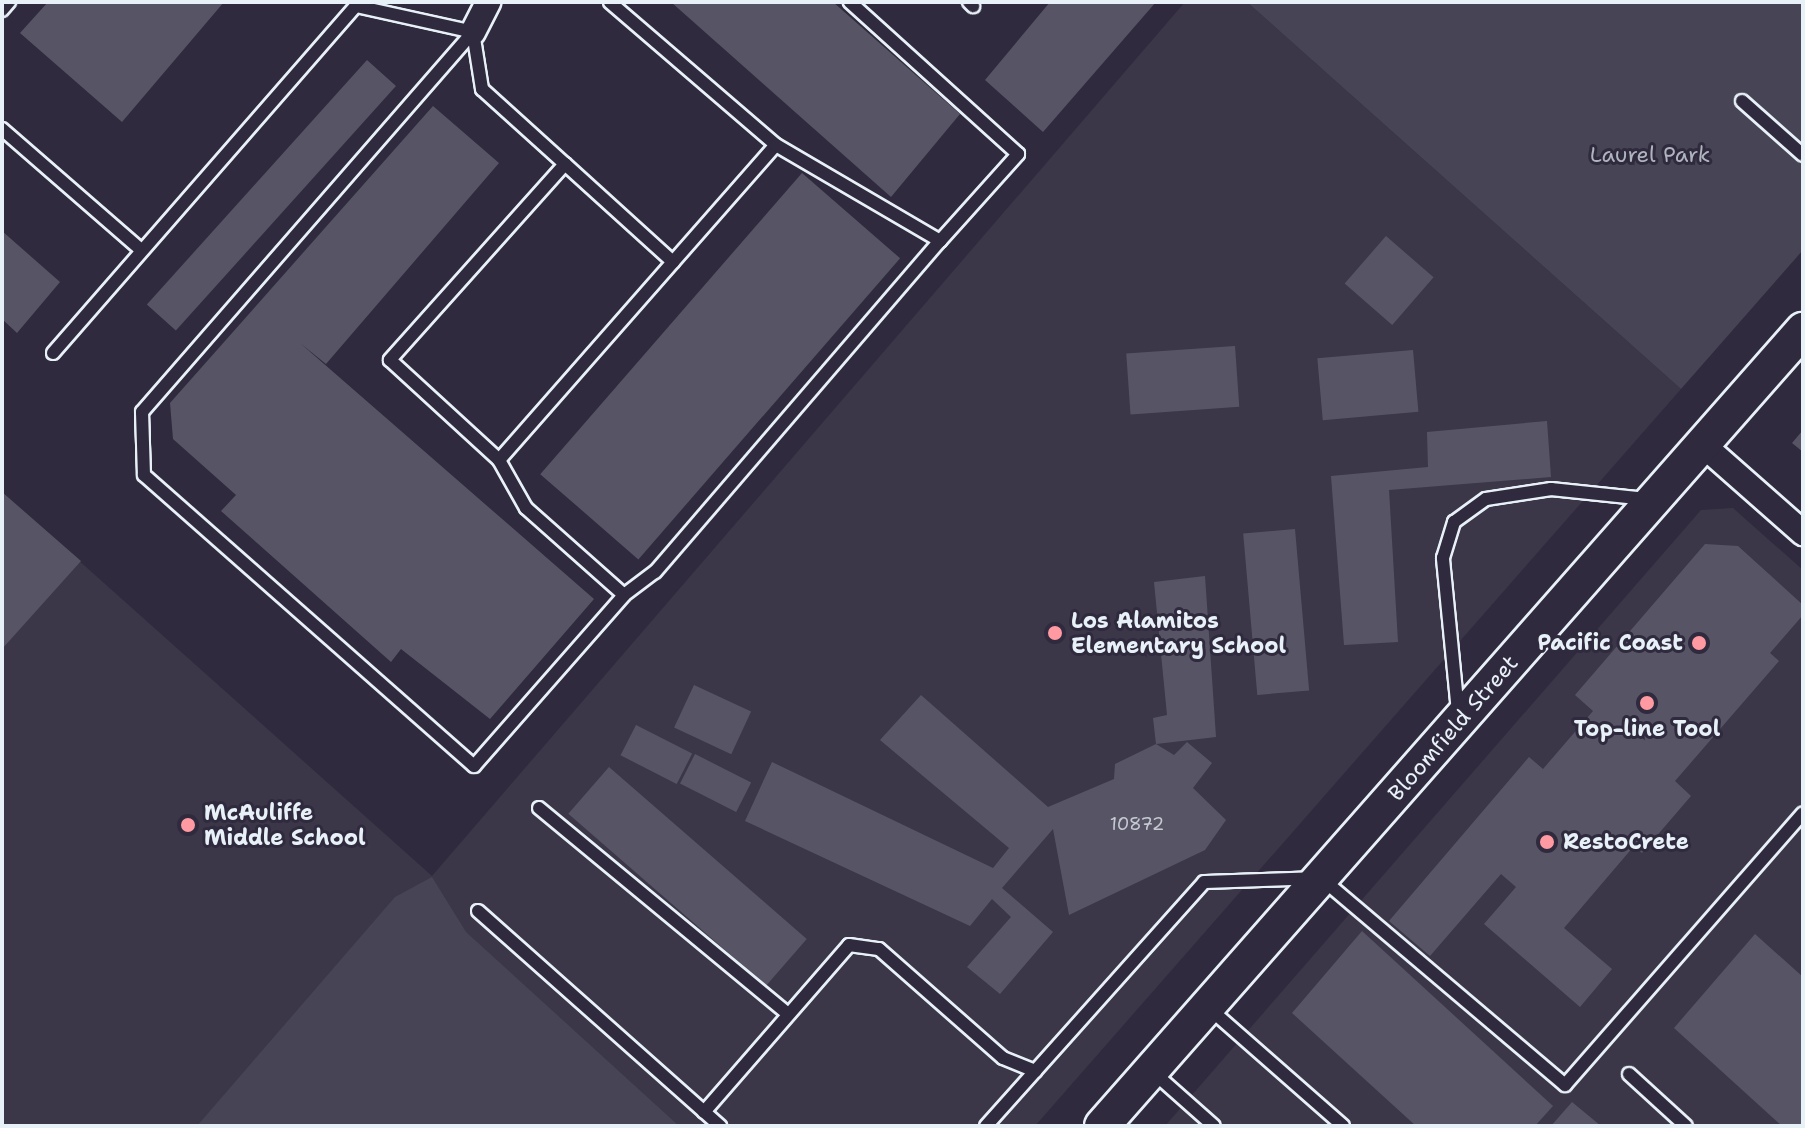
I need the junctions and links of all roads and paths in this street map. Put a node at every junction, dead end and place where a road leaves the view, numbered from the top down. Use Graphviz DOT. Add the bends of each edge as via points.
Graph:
graph roads {
  1 [pos="9,2"];
  2 [pos="488,2"];
  3 [pos="610,2"];
  4 [pos="850,2"];
  5 [pos="357,4"];
  6 [pos="2,10"];
  7 [pos="473,32"];
  8 [pos="1742,101"];
  9 [pos="2,129"];
  10 [pos="776,145"];
  11 [pos="1803,155"];
  12 [pos="565,164"];
  13 [pos="940,241"];
  14 [pos="141,250"];
  15 [pos="673,262"];
  16 [pos="1803,330"];
  17 [pos="53,353"];
  18 [pos="1702,444"];
  19 [pos="499,460"];
  20 [pos="1654,500"];
  21 [pos="1803,533"];
  22 [pos="624,595"];
  23 [pos="1459,721"];
  24 [pos="539,808"];
  25 [pos="1803,813"];
  26 [pos="1321,878"];
  27 [pos="478,911"];
  28 [pos="1207,1007"];
  29 [pos="788,1014"];
  30 [pos="1151,1070"];
  31 [pos="1035,1071"];
  32 [pos="1629,1074"];
  33 [pos="704,1112"];
  34 [pos="720,1126"];
  35 [pos="986,1126"];
  36 [pos="1102,1126"];
  37 [pos="1214,1126"];
  38 [pos="1343,1126"];
  39 [pos="1686,1126"];
  1 -- 6 [label="lane"];
  2 -- 7 [label="street"];
  3 -- 10 [label="lane"];
  4 -- 13 [label="lane" via="1018,154"];
  5 -- 7 [label="lane"];
  5 -- 14 [label="lane"];
  7 -- 12 [label="lane" via="482,89"];
  7 -- 22 [label="lane" via="142,412 144,475 474,766"];
  8 -- 11 [label="lane"];
  9 -- 14 [label="lane"];
  10 -- 13 [label="lane"];
  10 -- 15 [label="lane"];
  12 -- 15 [label="lane"];
  12 -- 19 [label="lane" via="390,360"];
  13 -- 22 [label="lane" via="655,572"];
  14 -- 17 [label="lane"];
  15 -- 19 [label="lane"];
  16 -- 18 [label="street, Bloomfield Street"];
  18 -- 20 [label="street, Bloomfield Street"];
  18 -- 21 [label="street"];
  19 -- 22 [label="lane" via="526,508"];
  20 -- 23 [label="street, Bloomfield Street"];
  20 -- 23 [label="lane" via="1551,489 1486,499 1454,522 1443,558"];
  23 -- 26 [label="street, Bloomfield Street"];
  24 -- 29 [label="lane"];
  25 -- 26 [label="lane" via="1565,1085"];
  26 -- 28 [label="street, Bloomfield Street"];
  26 -- 31 [label="lane" via="1204,882"];
  27 -- 33 [label="lane"];
  28 -- 30 [label="street, Bloomfield Street"];
  28 -- 38 [label="lane"];
  29 -- 31 [label="lane" via="849,945 879,949 1003,1058"];
  29 -- 33 [label="lane"];
  30 -- 36 [label="street, Bloomfield Street"];
  30 -- 37 [label="lane"];
  31 -- 35 [label="lane"];
  32 -- 39 [label="lane"];
  33 -- 34 [label="lane"];
}
